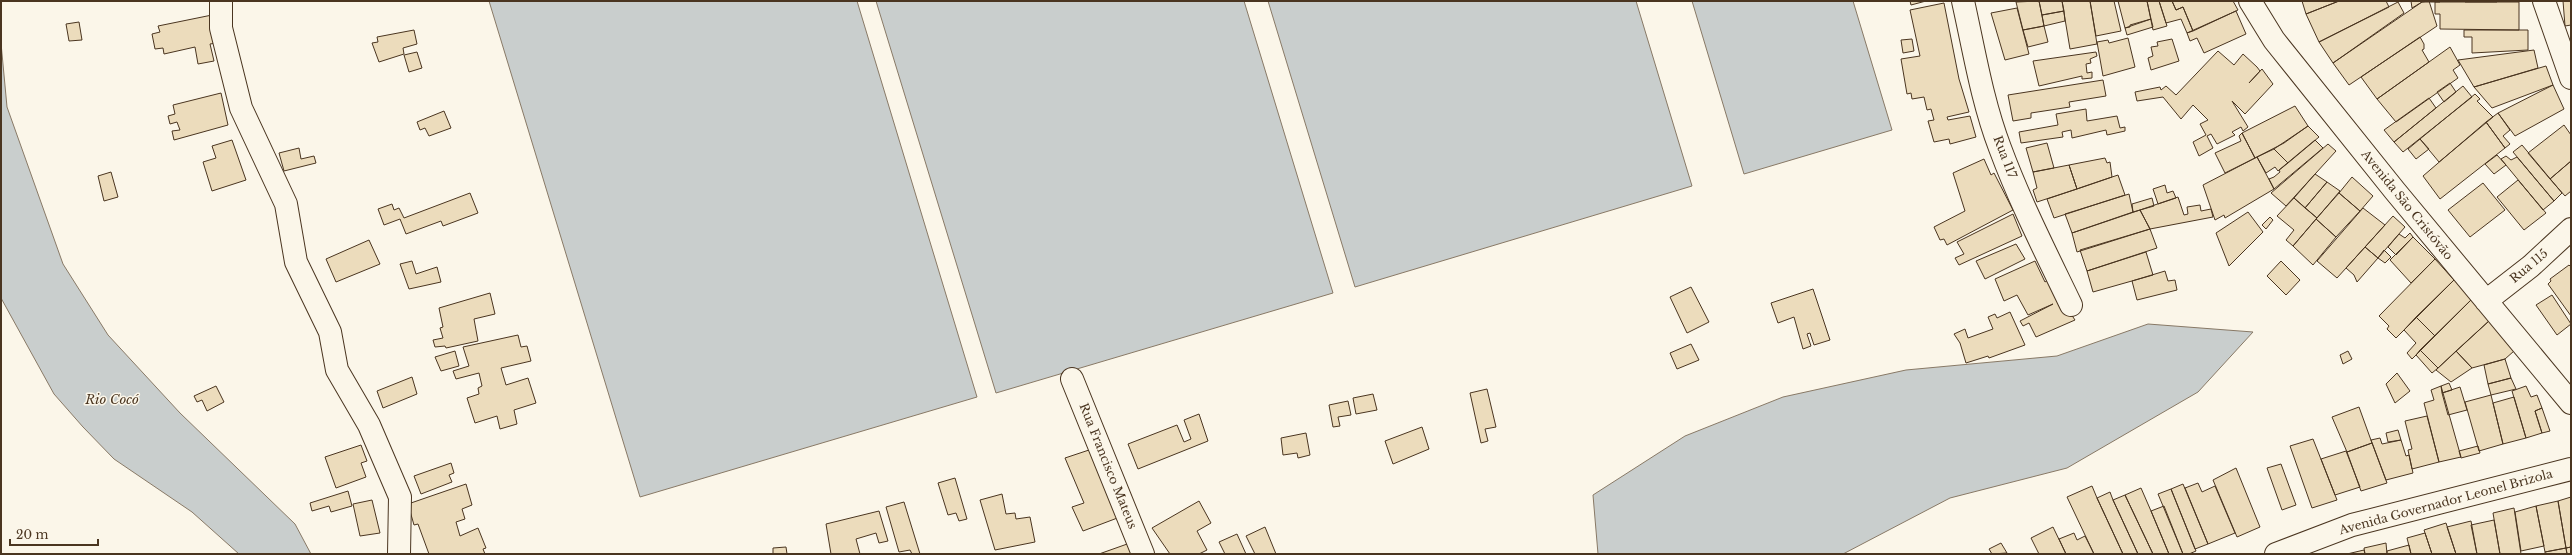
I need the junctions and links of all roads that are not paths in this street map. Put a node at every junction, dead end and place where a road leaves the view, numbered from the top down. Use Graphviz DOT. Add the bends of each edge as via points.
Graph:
graph roads {
  1 [pos="220,1"];
  2 [pos="1963,1"];
  3 [pos="2250,1"];
  4 [pos="2544,1"];
  5 [pos="2571,78"];
  6 [pos="2571,229"];
  7 [pos="2486,301"];
  8 [pos="2071,305"];
  9 [pos="1072,378"];
  10 [pos="2571,403"];
  11 [pos="2571,469"];
  12 [pos="400,554"];
  13 [pos="1143,554"];
  14 [pos="2276,554"];
  1 -- 12 [label="street" via="221,28 241,108 286,204 296,262 330,332 337,370 370,424 400,497"];
  2 -- 8 [label="street, Rua 117" via="1986,106 2000,147 2031,222"];
  3 -- 7 [label="street, Avenida São Cristóvão" via="2274,40"];
  4 -- 5 [label="street"];
  6 -- 7 [label="street, Rua 115" via="2531,266"];
  7 -- 10 [label="street, Avenida São Cristóvão"];
  9 -- 13 [label="street, Rua Francisco Mateus"];
  11 -- 14 [label="street, Avenida Governador Leonel Brizola" via="2352,525"];
}
